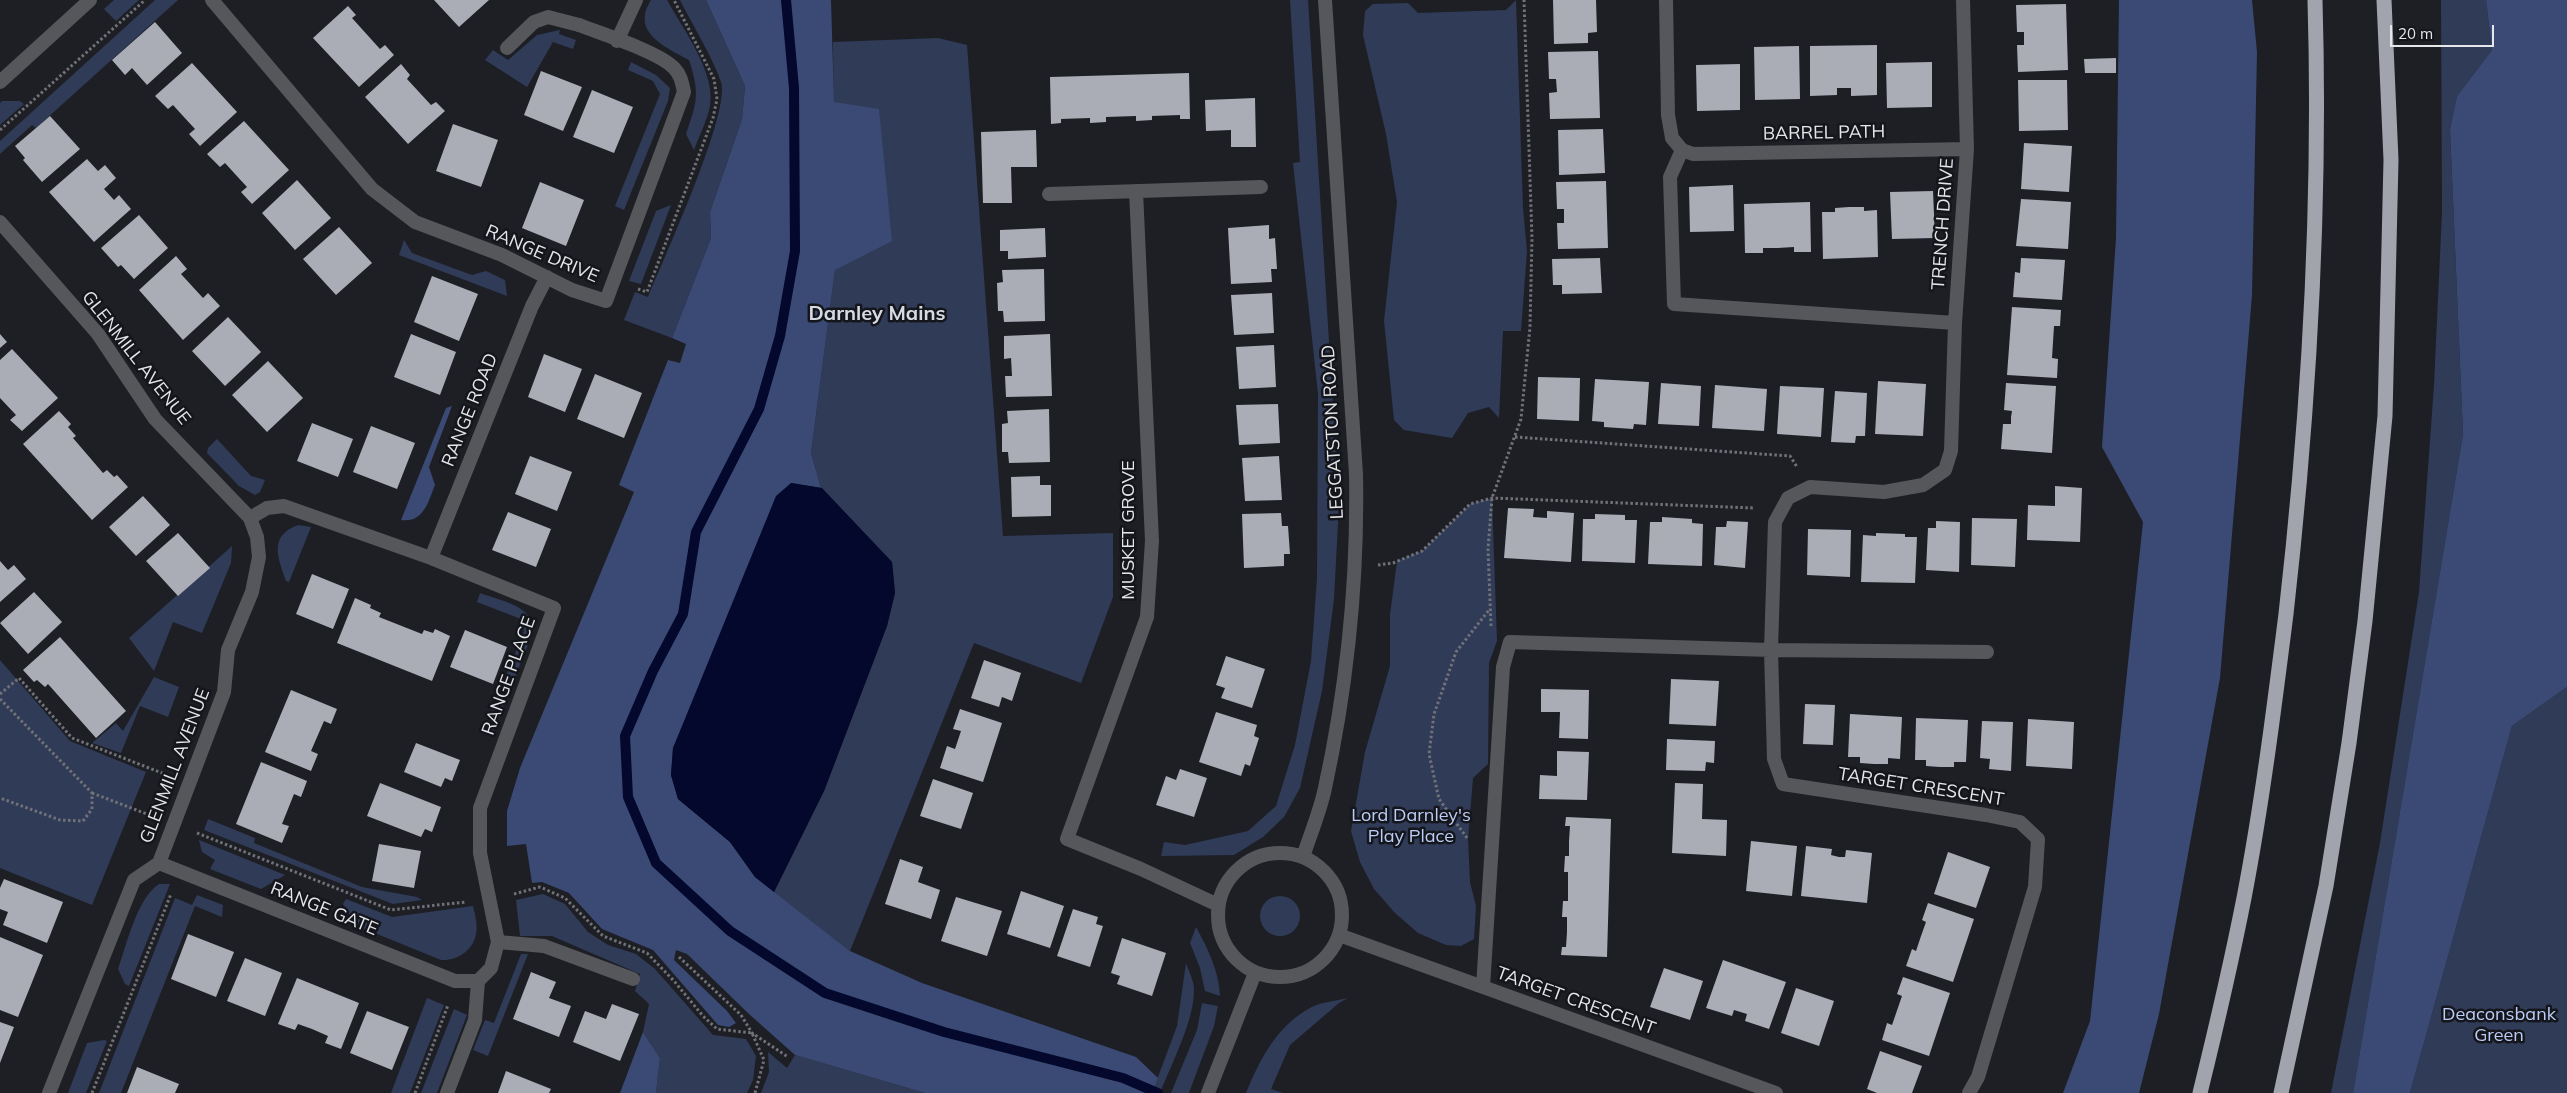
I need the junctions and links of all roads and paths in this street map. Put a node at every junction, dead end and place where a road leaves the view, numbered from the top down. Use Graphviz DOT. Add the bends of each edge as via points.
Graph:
graph roads {
  1 [pos="90,0"];
  2 [pos="145,0"];
  3 [pos="212,0"];
  4 [pos="636,0"];
  5 [pos="1326,0"];
  6 [pos="1524,0"];
  7 [pos="1666,0"];
  8 [pos="1963,0"];
  9 [pos="2384,0"];
  10 [pos="2389,0"];
  11 [pos="2315,3"];
  12 [pos="617,41"];
  13 [pos="507,48"];
  14 [pos="2388,55"];
  15 [pos="0,82"];
  16 [pos="0,130"];
  17 [pos="1967,149"];
  18 [pos="1682,150"];
  19 [pos="1261,187"];
  20 [pos="1136,191"];
  21 [pos="1049,194"];
  22 [pos="0,222"];
  23 [pos="547,277"];
  24 [pos="1954,323"];
  25 [pos="1514,438"];
  26 [pos="1810,487"];
  27 [pos="1492,498"];
  28 [pos="1788,498"];
  29 [pos="250,518"];
  30 [pos="431,558"];
  31 [pos="1353,567"];
  32 [pos="1489,610"];
  33 [pos="1510,642"];
  34 [pos="1771,650"];
  35 [pos="1987,652"];
  36 [pos="0,694"];
  37 [pos="0,699"];
  38 [pos="188,783"];
  39 [pos="92,793"];
  40 [pos="0,798"];
  41 [pos="172,823"];
  42 [pos="1492,837"];
  43 [pos="1303,857"];
  44 [pos="159,863"];
  45 [pos="180,871"];
  46 [pos="490,900"];
  47 [pos="1218,905"];
  48 [pos="1339,935"];
  49 [pos="498,942"];
  50 [pos="680,957"];
  51 [pos="1255,973"];
  52 [pos="633,979"];
  53 [pos="478,981"];
  54 [pos="455,982"];
  55 [pos="1483,987"];
  56 [pos="788,1057"];
  57 [pos="49,1093"];
  58 [pos="92,1093"];
  59 [pos="415,1093"];
  60 [pos="447,1093"];
  61 [pos="1208,1093"];
  62 [pos="1776,1093"];
  63 [pos="1969,1093"];
  64 [pos="2200,1093"];
  65 [pos="2281,1093"];
  1 -- 15 [label="street"];
  2 -- 16 [label="path"];
  3 -- 23 [label="street, RANGE DRIVE" via="372,188 392,205 415,222 502,255"];
  4 -- 12 [label="street"];
  5 -- 31 [label="street, LEGGATSTON ROAD" via="1356,474"];
  6 -- 25 [label="path" via="1532,238 1530,327 1521,419"];
  7 -- 18 [label="street" via="1668,115 1672,138"];
  8 -- 17 [label="street, TRENCH DRIVE"];
  9 -- 14 [label="highway"];
  10 -- 14 [label="highway"];
  11 -- 64 [label="highway" via="2313,290 2297,515 2260,807 2244,898"];
  12 -- 13 [label="street, RANGE DRIVE" via="579,25 548,17 534,22"];
  12 -- 23 [label="street, RANGE DRIVE" via="652,54 673,67 682,79 684,92 606,301 572,290"];
  14 -- 65 [label="highway" via="2391,160 2385,416 2365,621 2326,886"];
  17 -- 18 [label="street, BARREL PATH" via="1694,154"];
  17 -- 24 [label="street, TRENCH DRIVE"];
  18 -- 24 [label="street" via="1670,178 1674,304"];
  19 -- 20 [label="street"];
  20 -- 21 [label="street"];
  20 -- 47 [label="street, MUSKET GROVE" via="1152,541 1147,617 1067,839 1141,868"];
  22 -- 29 [label="street, GLENMILL AVENUE" via="98,334 155,419"];
  23 -- 30 [label="street, RANGE ROAD" via="532,306"];
  24 -- 26 [label="street, TRENCH DRIVE" via="1951,451 1945,470 1923,484 1884,492"];
  25 -- 26 [label="path" via="1790,456"];
  25 -- 27 [label="path"];
  26 -- 28 [label="street"];
  27 -- 28 [label="path" via="1755,508"];
  27 -- 31 [label="path" via="1470,504 1422,551 1393,563"];
  27 -- 32 [label="path" via="1488,549"];
  28 -- 34 [label="street" via="1775,522"];
  29 -- 30 [label="street, RANGE PLACE" via="267,508 284,506"];
  29 -- 38 [label="street, GLENMILL AVENUE" via="257,537 258,557 252,592 228,650 224,692"];
  30 -- 46 [label="street, RANGE PLACE" via="554,608 480,808 480,853"];
  31 -- 43 [label="street, LEGGATSTON ROAD" via="1347,656 1325,790"];
  32 -- 33 [label="path" via="1489,622 1497,640"];
  32 -- 42 [label="path" via="1456,652 1434,714 1429,754 1439,798 1468,839"];
  33 -- 34 [label="street"];
  33 -- 42 [label="street, TARGET CRESCENT" via="1503,667"];
  34 -- 35 [label="street"];
  34 -- 63 [label="street, TARGET CRESCENT" via="1774,760 1783,784 2020,822 2038,839 2035,886 1978,1077"];
  36 -- 38 [label="path" via="19,678 72,738"];
  37 -- 39 [label="path"];
  38 -- 41 [label="street, GLENMILL AVENUE"];
  39 -- 40 [label="path" via="92,808 83,821 60,820"];
  39 -- 41 [label="path"];
  41 -- 44 [label="street, GLENMILL AVENUE"];
  41 -- 46 [label="path" via="391,910"];
  42 -- 55 [label="street, TARGET CRESCENT"];
  43 -- 47 [label="street" via="1281,853 1259,857 1240,867 1226,885"];
  43 -- 48 [label="street" via="1319,866 1332,881 1340,898 1342,917"];
  44 -- 45 [label="street, RANGE GATE"];
  44 -- 57 [label="street, GLENMILL AVENUE" via="134,880"];
  45 -- 54 [label="street, RANGE GATE"];
  45 -- 58 [label="path"];
  46 -- 49 [label="street, RANGE PLACE"];
  47 -- 51 [label="street" via="1219,926 1225,945 1238,962"];
  48 -- 51 [label="street" via="1330,954 1314,968 1296,976 1275,978"];
  48 -- 55 [label="street"];
  49 -- 52 [label="street" via="544,946"];
  49 -- 53 [label="street, RANGE PLACE" via="491,968"];
  50 -- 56 [label="path" via="741,1015 752,1033"];
  51 -- 61 [label="street"];
  53 -- 54 [label="street, RANGE GATE"];
  53 -- 60 [label="street" via="475,1020"];
  54 -- 59 [label="path"];
  55 -- 62 [label="street, TARGET CRESCENT"];
}
